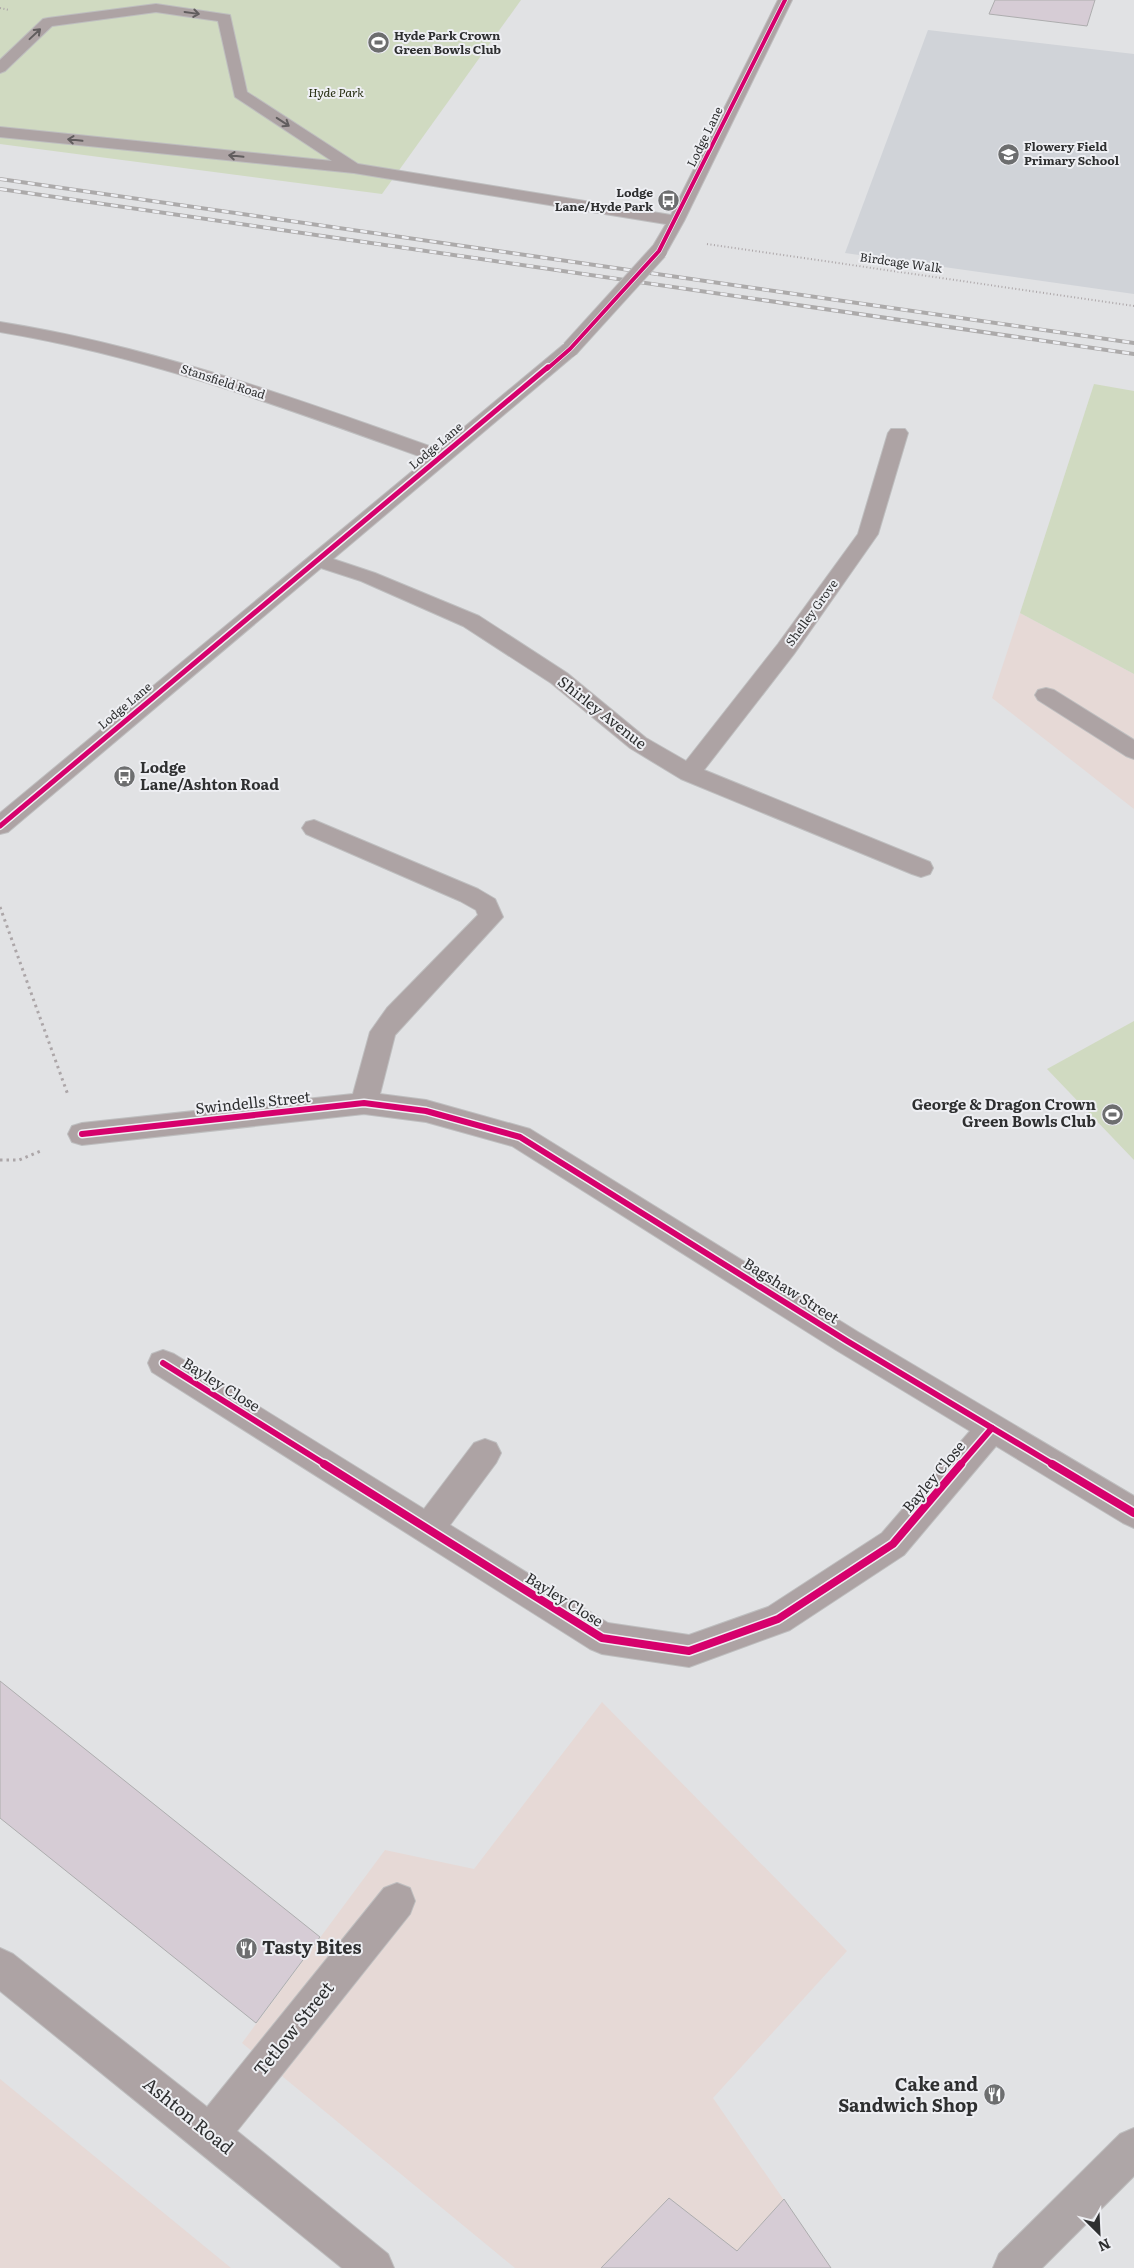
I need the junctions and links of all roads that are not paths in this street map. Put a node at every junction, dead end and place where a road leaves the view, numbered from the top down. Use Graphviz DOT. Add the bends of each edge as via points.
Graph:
graph roads {
  1 [pos="785,0"];
  2 [pos="0,68"];
  3 [pos="0,132"];
  4 [pos="354,168"];
  5 [pos="676,221"];
  6 [pos="0,327"];
  7 [pos="898,434"];
  8 [pos="441,457"];
  9 [pos="316,560"];
  10 [pos="1046,696"];
  11 [pos="1134,751"];
  12 [pos="689,773"];
  13 [pos="0,826"];
  14 [pos="314,828"];
  15 [pos="921,868"];
  16 [pos="364,1103"];
  17 [pos="426,1111"];
  18 [pos="82,1134"];
  19 [pos="164,1363"];
  20 [pos="992,1428"];
  21 [pos="486,1453"];
  22 [pos="1134,1513"];
  23 [pos="427,1530"];
  24 [pos="397,1901"];
  25 [pos="0,1967"];
  26 [pos="210,2134"];
  27 [pos="1134,2148"];
  28 [pos="374,2268"];
  29 [pos="1013,2268"];
  1 -- 5 [label="street, Lodge Lane"];
  2 -- 4 [label="street, one-way" via="48,22 156,8 225,18 240,94"];
  4 -- 3 [label="street, one-way"];
  4 -- 5 [label="street"];
  5 -- 8 [label="street, Lodge Lane, bridge" via="662,245 570,349"];
  6 -- 8 [label="street, Stansfield Road" via="38,332 194,371"];
  7 -- 12 [label="street, Shelley Grove" via="868,534 786,649"];
  8 -- 9 [label="street, Lodge Lane"];
  9 -- 12 [label="street, Shirley Avenue" via="368,577 471,621 559,678 638,743"];
  9 -- 13 [label="street, Lodge Lane"];
  10 -- 11 [label="street"];
  12 -- 15 [label="street, Shirley Avenue"];
  14 -- 16 [label="street" via="469,895 486,905 491,917 383,1032"];
  16 -- 17 [label="street, Swindells Street"];
  16 -- 18 [label="street, Swindells Street"];
  17 -- 20 [label="street, Bagshaw Street" via="520,1137"];
  19 -- 23 [label="street, Bayley Close"];
  20 -- 22 [label="street, Bagshaw Street"];
  20 -- 23 [label="street, Bayley Close" via="894,1544 778,1619 690,1651 602,1638"];
  21 -- 23 [label="street"];
  24 -- 26 [label="street, Tetlow Street"];
  25 -- 26 [label="street, Ashton Road"];
  26 -- 28 [label="street, Ashton Road"];
  27 -- 29 [label="main road"];
}
